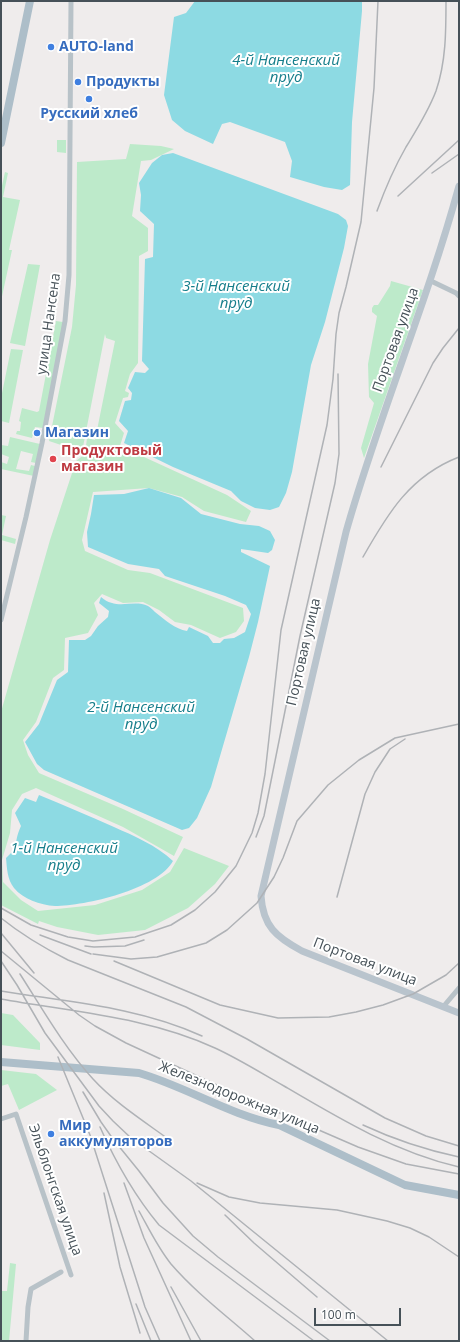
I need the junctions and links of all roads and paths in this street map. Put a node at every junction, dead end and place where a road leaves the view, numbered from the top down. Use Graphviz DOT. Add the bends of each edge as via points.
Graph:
graph roads {
  1 [pos="30,1"];
  2 [pos="71,1"];
  3 [pos="1,142"];
  4 [pos="459,186"];
  5 [pos="431,281"];
  6 [pos="459,296"];
  7 [pos="4,599"];
  8 [pos="1,620"];
  9 [pos="459,988"];
  10 [pos="443,1007"];
  11 [pos="459,1013"];
  12 [pos="1,1062"];
  13 [pos="1,1119"];
  14 [pos="459,1195"];
  15 [pos="61,1272"];
  16 [pos="70,1274"];
  17 [pos="26,1341"];
  1 -- 3 [label="main road"];
  2 -- 7 [label="street, улица Нансена" via="69,267 65,321 42,444"];
  4 -- 5 [label="main road, Портовая улица"];
  5 -- 6 [label="street"];
  5 -- 10 [label="main road, Портовая улица" via="390,394 346,532 261,896 268,926 289,944"];
  7 -- 8 [label="street, улица Нансена"];
  9 -- 10 [label="street"];
  10 -- 11 [label="main road, Портовая улица"];
  12 -- 14 [label="main road, Железнодорожная улица" via="122,1071 157,1078 230,1110 259,1121 279,1125 405,1185"];
  13 -- 16 [label="street, Эльблонгская улица" via="16,1114"];
  15 -- 17 [label="street, Эльблонгская улица" via="31,1289"];
}
